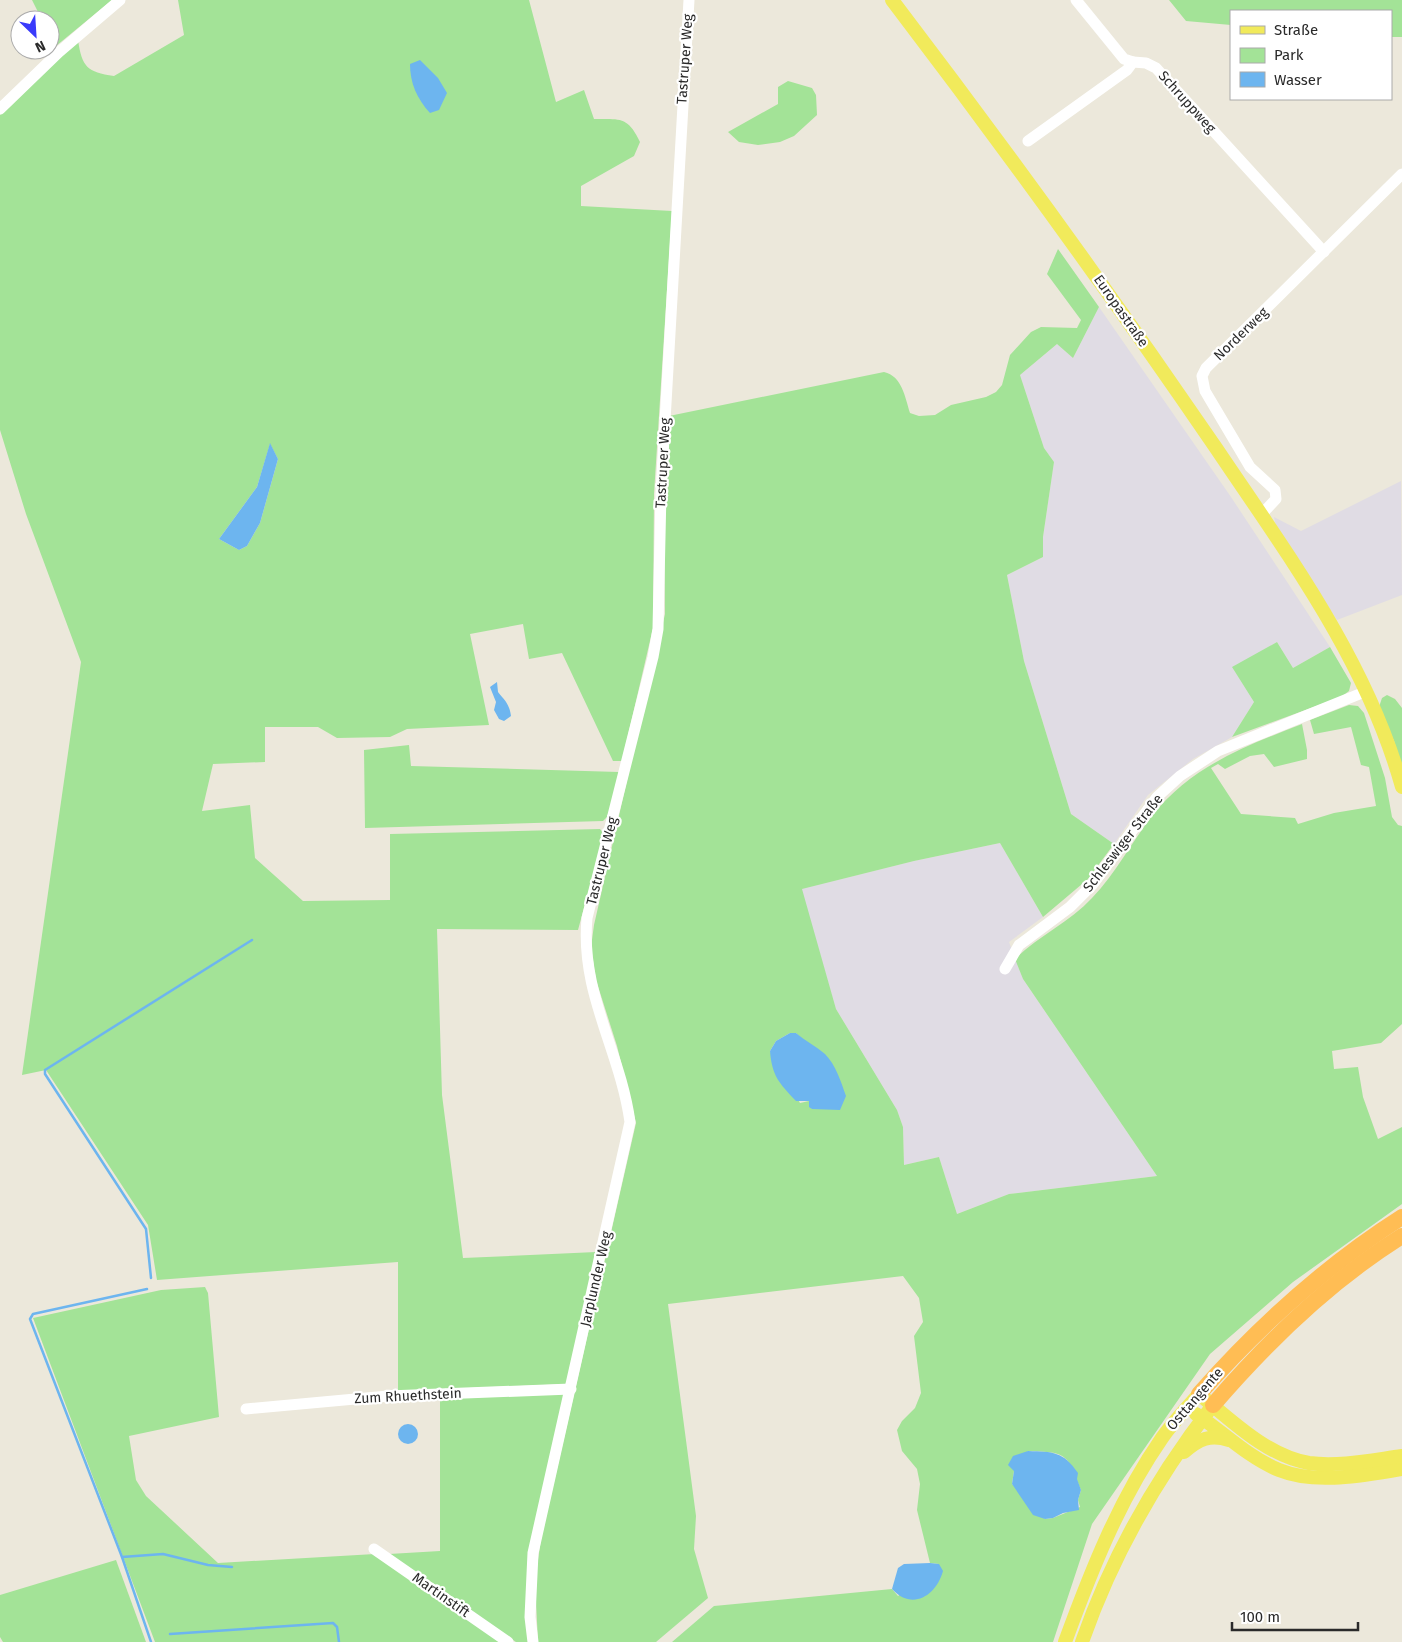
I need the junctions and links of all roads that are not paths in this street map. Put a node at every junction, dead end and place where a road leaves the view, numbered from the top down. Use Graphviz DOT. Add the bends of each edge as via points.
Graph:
graph roads {
  1 [pos="120,0"];
  2 [pos="689,0"];
  3 [pos="892,0"];
  4 [pos="1076,0"];
  5 [pos="1133,62"];
  6 [pos="0,109"];
  7 [pos="1028,141"];
  8 [pos="1402,174"];
  9 [pos="1324,252"];
  10 [pos="1261,515"];
  11 [pos="1366,691"];
  12 [pos="1402,787"];
  13 [pos="587,918"];
  14 [pos="1005,969"];
  15 [pos="1402,1217"];
  16 [pos="1402,1236"];
  17 [pos="571,1389"];
  18 [pos="1199,1394"];
  19 [pos="1213,1405"];
  20 [pos="246,1408"];
  21 [pos="1187,1408"];
  22 [pos="1202,1418"];
  23 [pos="1235,1442"];
  24 [pos="1402,1456"];
  25 [pos="1402,1469"];
  26 [pos="1158,1484"];
  27 [pos="374,1549"];
  28 [pos="508,1642"];
  29 [pos="533,1642"];
  30 [pos="1065,1642"];
  31 [pos="1082,1642"];
  1 -- 6 [label="street" via="59,52"];
  2 -- 13 [label="street, Tastruper Weg" via="661,491 658,629 647,685"];
  3 -- 10 [label="main road, Europastraße" via="1050,210"];
  4 -- 5 [label="street" via="1124,59"];
  5 -- 7 [label="street" via="1127,70"];
  5 -- 9 [label="street, Schruppweg" via="1156,68"];
  8 -- 9 [label="street, Norderweg"];
  9 -- 10 [label="street, Norderweg" via="1206,368 1202,376 1204,391 1238,449 1250,467 1275,490 1276,499"];
  10 -- 11 [label="main road, Europastraße" via="1336,632"];
  11 -- 12 [label="main road"];
  11 -- 14 [label="street, Schleswiger Straße" via="1218,751 1180,776 1157,797 1093,884 1070,907 1020,946"];
  13 -- 17 [label="street, Jarplunder Weg" via="587,968 630,1122"];
  15 -- 18 [label="highway, Osttangente" via="1307,1285"];
  16 -- 19 [label="highway, Osttangente" via="1349,1273 1282,1331"];
  17 -- 20 [label="street, Zum Rhuethstein" via="388,1396"];
  17 -- 29 [label="street, Jarplunder Weg" via="533,1553 530,1617"];
  18 -- 19 [label="main road"];
  18 -- 21 [label="main road, Osttangente"];
  19 -- 22 [label="main road, Osttangente"];
  19 -- 24 [label="main road" via="1284,1456 1310,1463 1341,1464"];
  21 -- 22 [label="main road"];
  21 -- 30 [label="main road, Osttangente" via="1163,1437 1132,1485 1095,1564"];
  22 -- 23 [label="main road"];
  22 -- 26 [label="main road, Osttangente"];
  23 -- 25 [label="main road" via="1280,1470 1307,1476 1342,1476"];
  23 -- 26 [label="main road" via="1220,1437 1197,1441"];
  26 -- 31 [label="main road, Osttangente" via="1110,1571"];
  27 -- 28 [label="street, Martinstift"];
}
